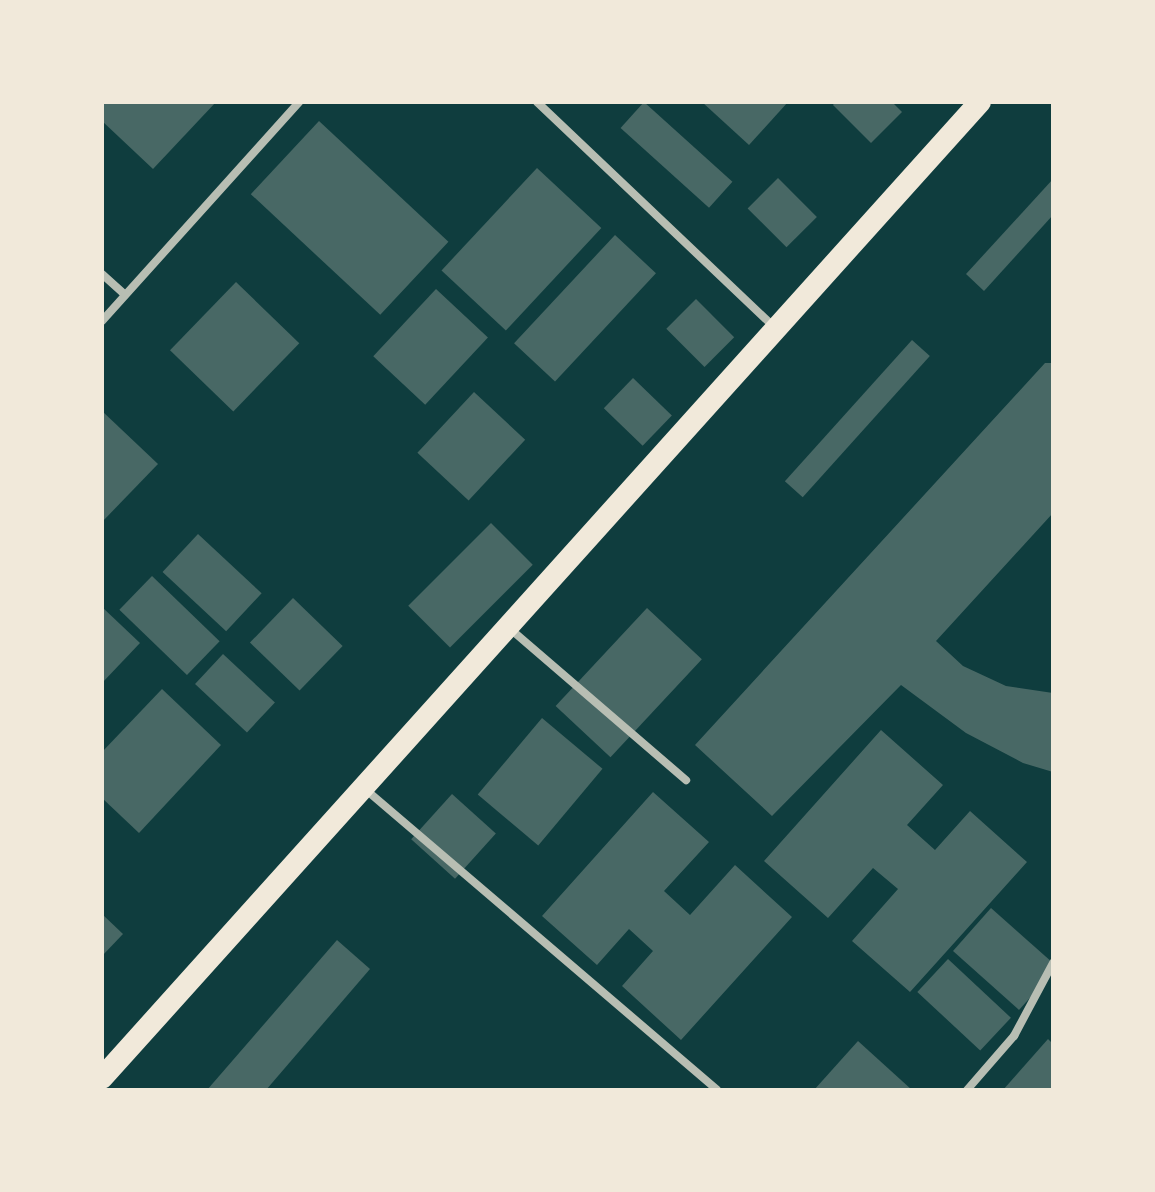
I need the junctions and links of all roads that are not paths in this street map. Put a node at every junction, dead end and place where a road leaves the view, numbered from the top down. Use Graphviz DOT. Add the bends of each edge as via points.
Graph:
graph roads {
  1 [pos="299,102"];
  2 [pos="537,102"];
  3 [pos="980,102"];
  4 [pos="102,274"];
  5 [pos="125,295"];
  6 [pos="102,321"];
  7 [pos="776,330"];
  8 [pos="508,627"];
  9 [pos="686,780"];
  10 [pos="363,788"];
  11 [pos="1053,963"];
  12 [pos="102,1078"];
  13 [pos="717,1090"];
  14 [pos="967,1090"];
  1 -- 5 [label="street"];
  2 -- 7 [label="street"];
  3 -- 7 [label="highway"];
  4 -- 5 [label="street"];
  5 -- 6 [label="street"];
  7 -- 8 [label="highway"];
  8 -- 9 [label="street"];
  8 -- 10 [label="highway"];
  10 -- 12 [label="highway"];
  10 -- 13 [label="street"];
  11 -- 14 [label="street" via="1014,1036"];
}
